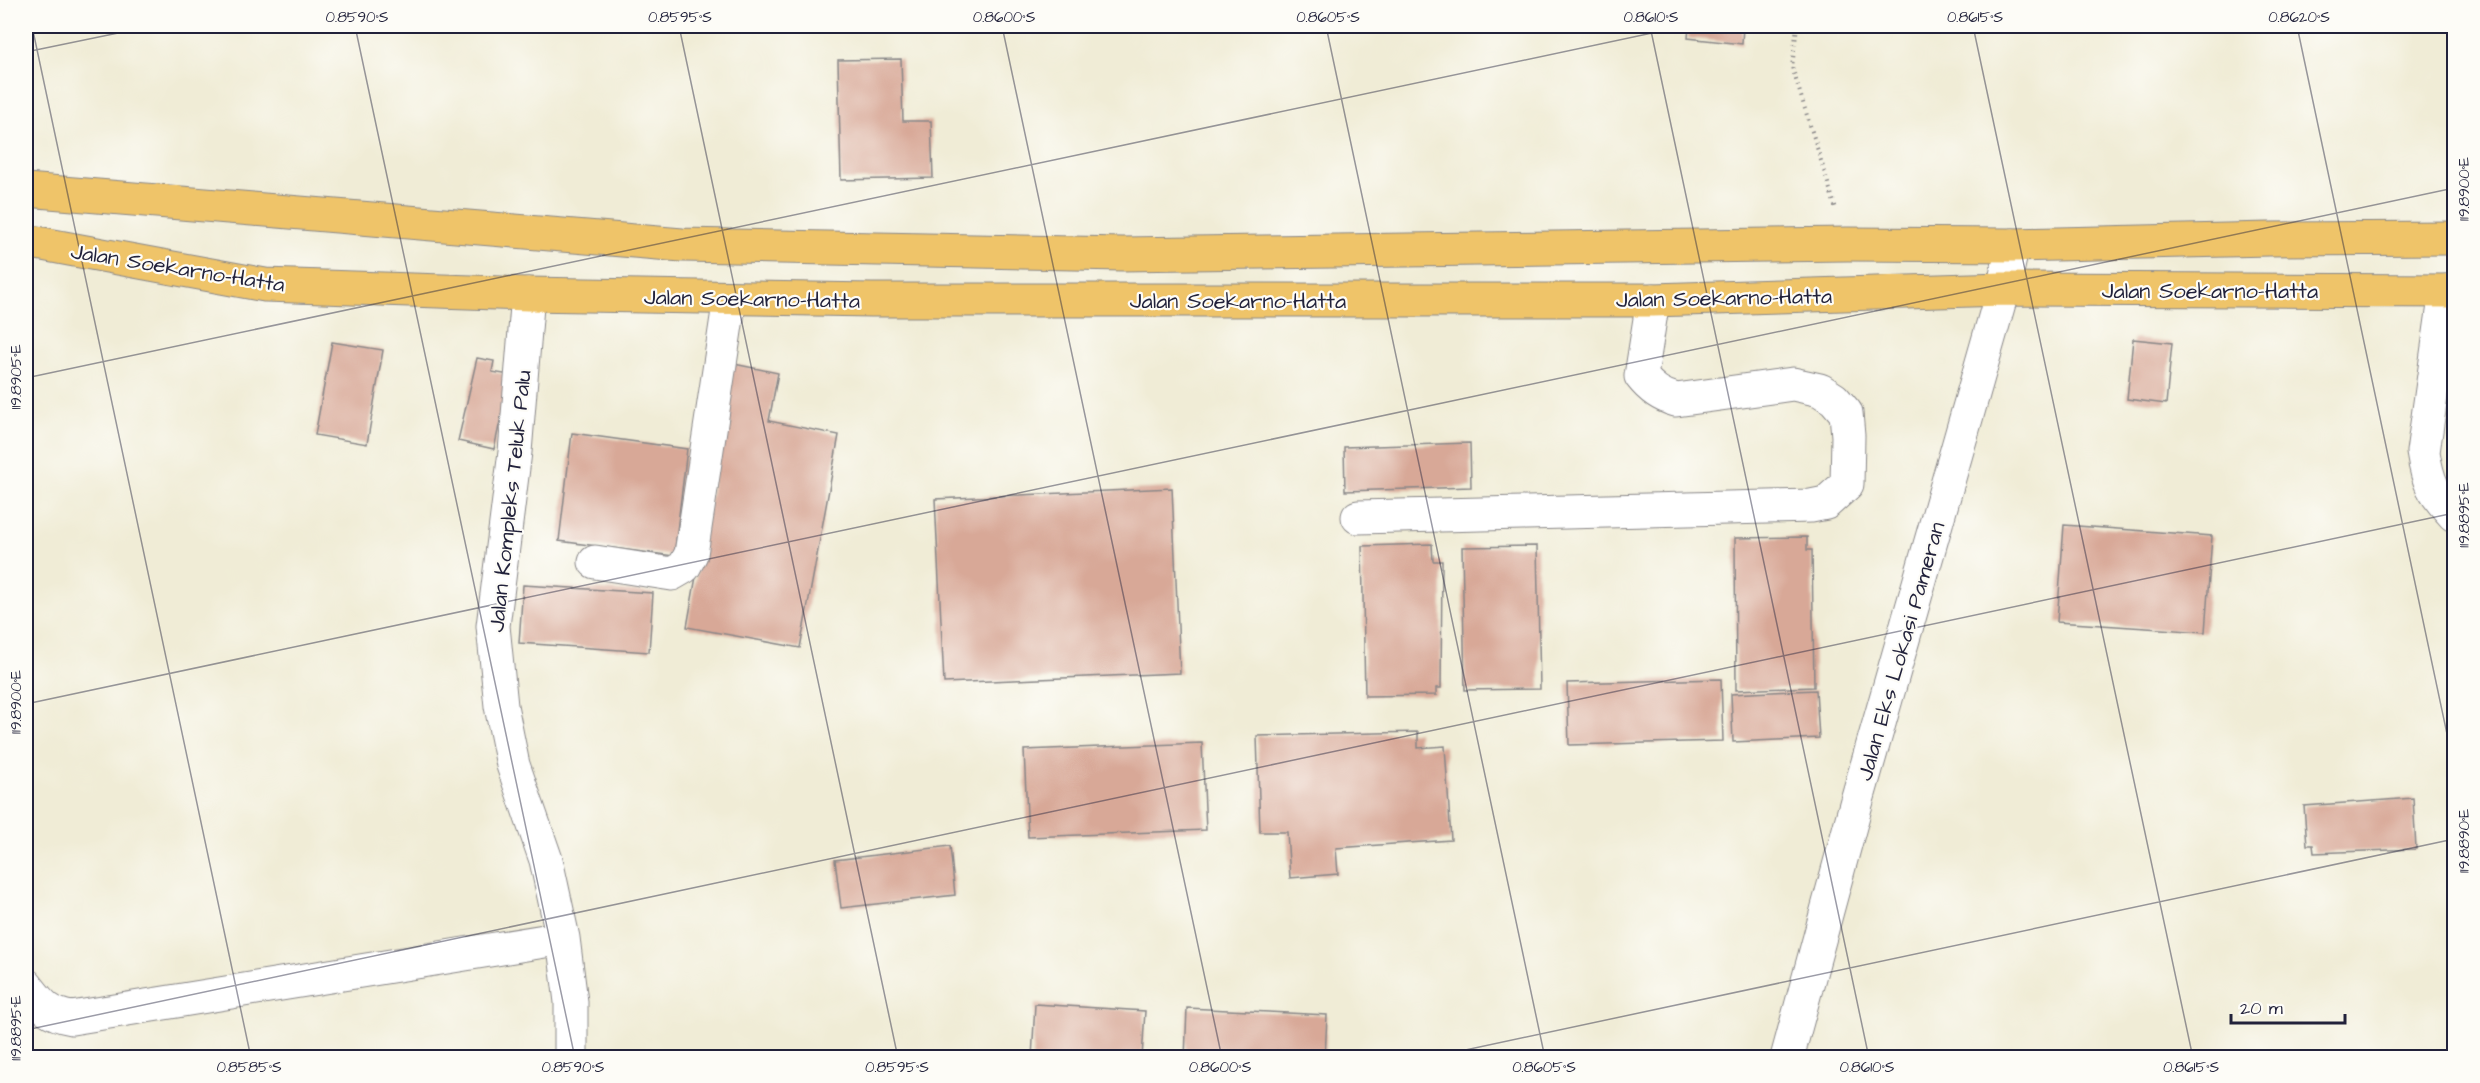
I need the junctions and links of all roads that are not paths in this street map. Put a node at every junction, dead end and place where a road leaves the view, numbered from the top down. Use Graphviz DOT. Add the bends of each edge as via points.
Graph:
graph roads {
  1 [pos="26,190"];
  2 [pos="2454,238"];
  3 [pos="26,241"];
  4 [pos="2013,245"];
  5 [pos="2003,289"];
  6 [pos="2450,291"];
  7 [pos="528,294"];
  8 [pos="730,298"];
  9 [pos="1653,300"];
  10 [pos="2454,515"];
  11 [pos="1358,517"];
  12 [pos="595,562"];
  13 [pos="563,938"];
  14 [pos="26,985"];
  15 [pos="571,1058"];
  16 [pos="1787,1058"];
  1 -- 4 [label="main road, Jalan Soekarno-Hatta" via="682,245 1123,254"];
  2 -- 4 [label="main road, Jalan Soekarno-Hatta"];
  3 -- 7 [label="main road, Jalan Soekarno-Hatta" via="265,285"];
  4 -- 5 [label="street, Jalan Eks Lokasi Pameran"];
  5 -- 6 [label="main road, Jalan Soekarno-Hatta"];
  5 -- 9 [label="main road, Jalan Soekarno-Hatta"];
  5 -- 16 [label="street, Jalan Eks Lokasi Pameran"];
  6 -- 10 [label="street" via="2423,452 2427,478 2437,497"];
  7 -- 8 [label="main road, Jalan Soekarno-Hatta"];
  7 -- 13 [label="street, Jalan Kompleks Teluk Palu" via="515,452 493,626 501,706 513,765 546,860"];
  8 -- 9 [label="main road, Jalan Soekarno-Hatta"];
  8 -- 12 [label="street" via="692,554 684,567 672,574"];
  9 -- 11 [label="street" via="1641,376 1649,386 1676,400 1793,384 1820,390 1846,413 1848,484 1826,503 1811,506"];
  13 -- 14 [label="street" via="72,1018 55,1016"];
  13 -- 15 [label="street, Jalan Kompleks Teluk Palu" via="571,1002"];
}
